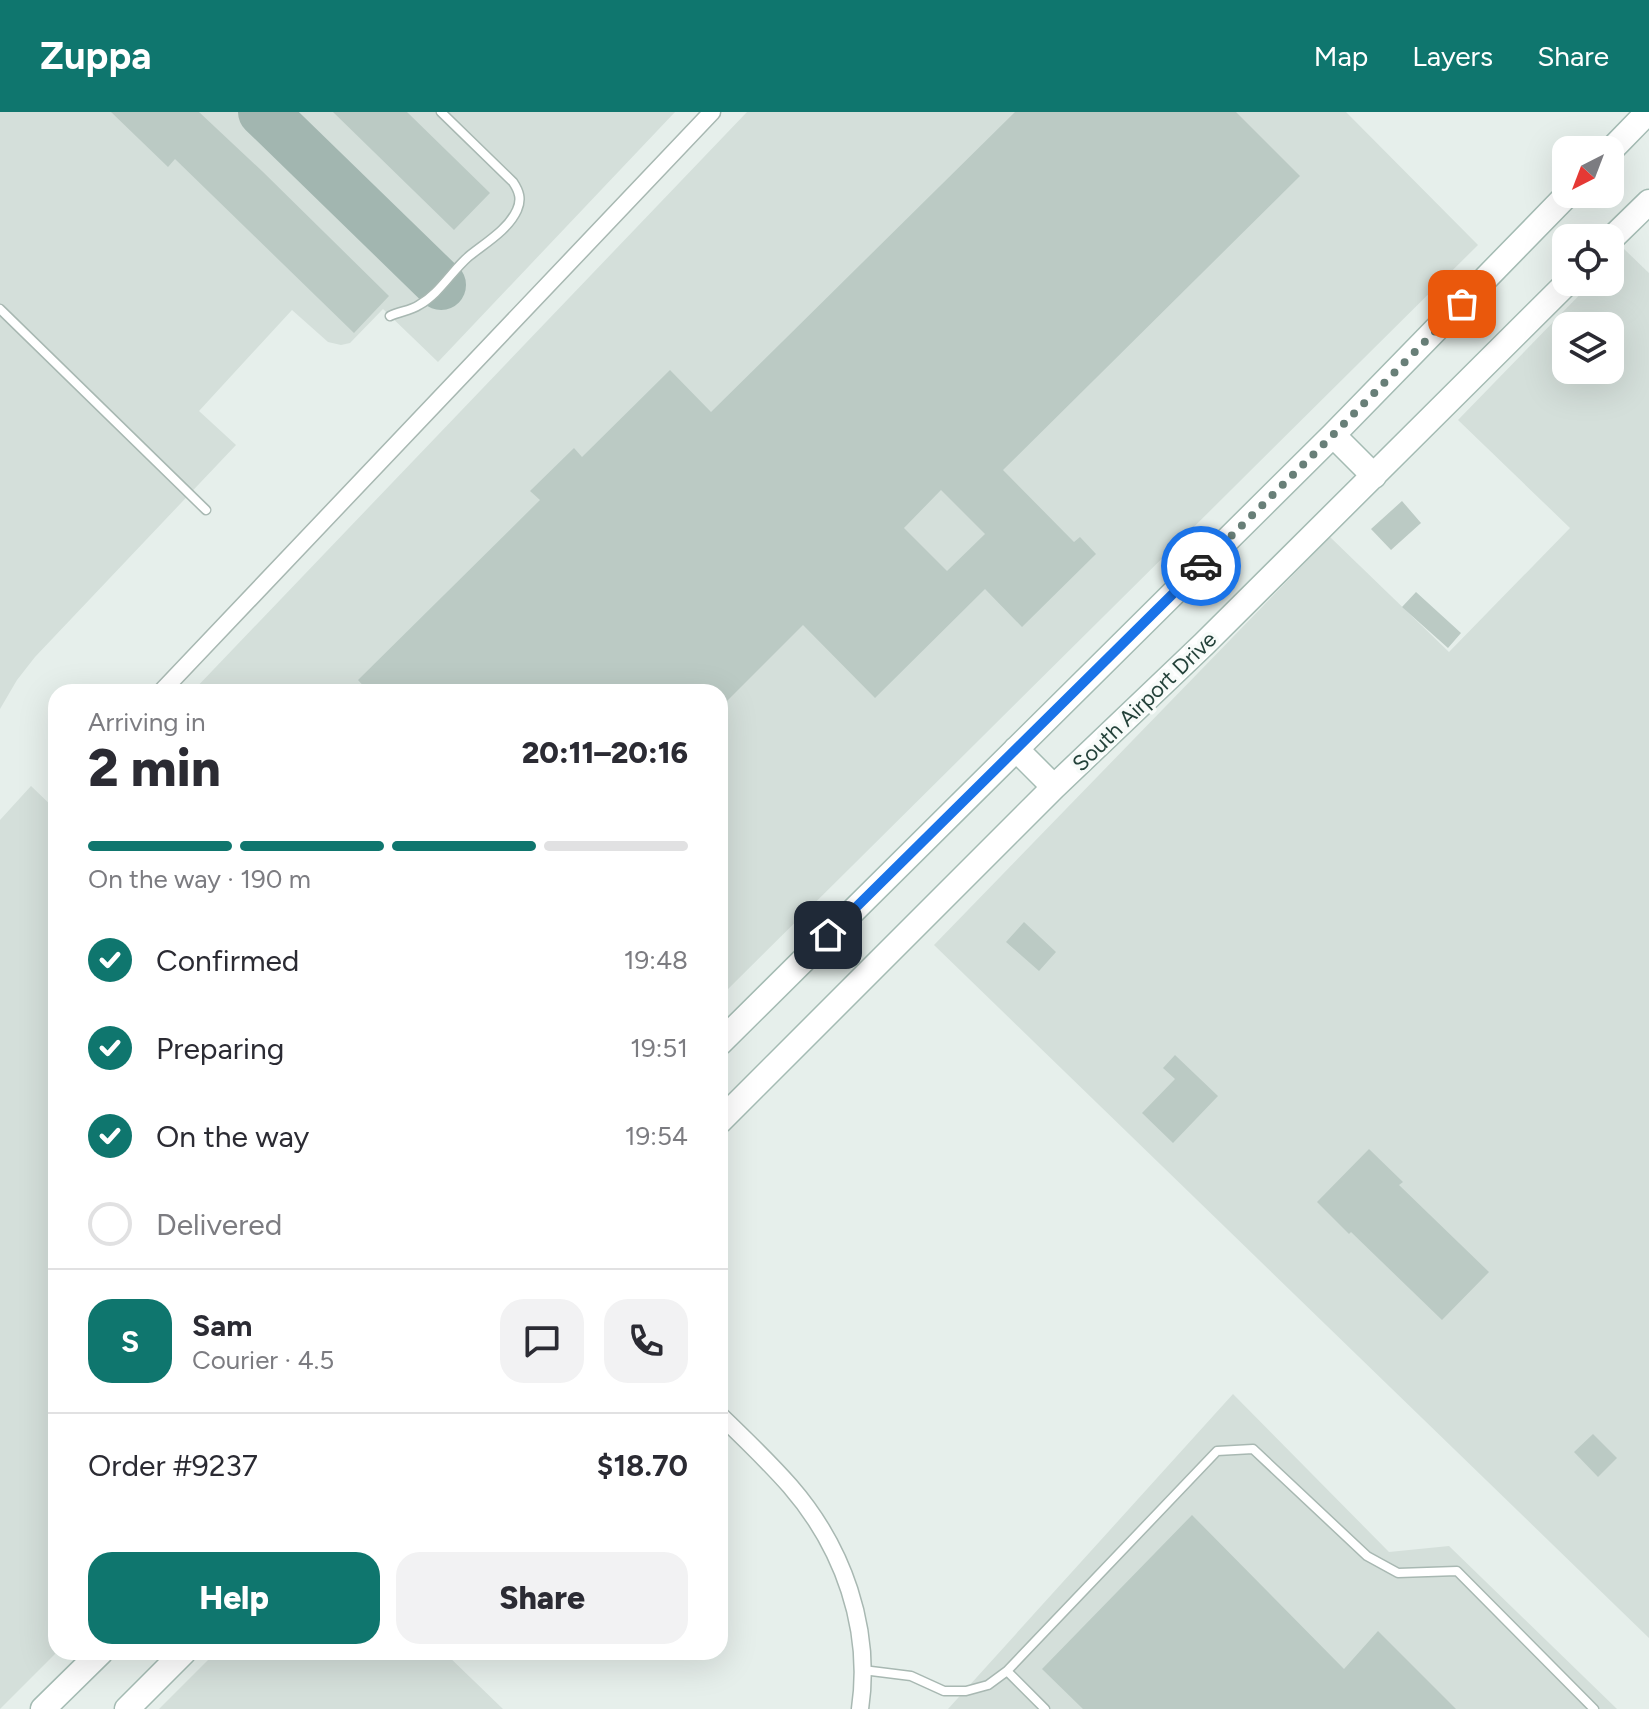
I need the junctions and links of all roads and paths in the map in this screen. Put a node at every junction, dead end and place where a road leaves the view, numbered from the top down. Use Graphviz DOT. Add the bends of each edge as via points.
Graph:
graph roads {
  1 [pos="441,112"];
  2 [pos="712,112"];
  3 [pos="1648,112"];
  4 [pos="1624,137"];
  5 [pos="1649,202"];
  6 [pos="1554,208"];
  7 [pos="1624,226"];
  8 [pos="1554,296"];
  9 [pos="0,309"];
  10 [pos="390,316"];
  11 [pos="1333,435"];
  12 [pos="1374,476"];
  13 [pos="206,510"];
  14 [pos="169,684"];
  15 [pos="1016,749"];
  16 [pos="1054,787"];
  17 [pos="728,1035"];
  18 [pos="728,1113"];
  19 [pos="728,1423"];
  20 [pos="93,1660"];
  21 [pos="176,1660"];
  22 [pos="863,1670"];
  23 [pos="1007,1671"];
  24 [pos="43,1709"];
  25 [pos="127,1709"];
  26 [pos="860,1709"];
  27 [pos="1045,1709"];
  28 [pos="1594,1709"];
  1 -- 10 [label="lane" via="513,182 520,192 519,208 428,299"];
  2 -- 14 [label="street"];
  3 -- 4 [label="main road"];
  5 -- 7 [label="main road"];
  6 -- 11 [label="main road"];
  8 -- 12 [label="main road, South Airport Drive"];
  9 -- 13 [label="lane"];
  11 -- 12 [label="main road"];
  11 -- 15 [label="main road"];
  12 -- 16 [label="main road, South Airport Drive"];
  15 -- 16 [label="main road"];
  15 -- 17 [label="main road"];
  16 -- 18 [label="main road, South Airport Drive"];
  19 -- 22 [label="street" via="790,1486 827,1537 851,1594"];
  20 -- 24 [label="main road"];
  21 -- 25 [label="main road"];
  22 -- 23 [label="lane" via="911,1676 944,1691 988,1685"];
  22 -- 26 [label="street"];
  23 -- 27 [label="lane"];
  23 -- 28 [label="lane" via="1217,1451 1253,1449 1367,1556 1398,1573 1457,1571"];
}
